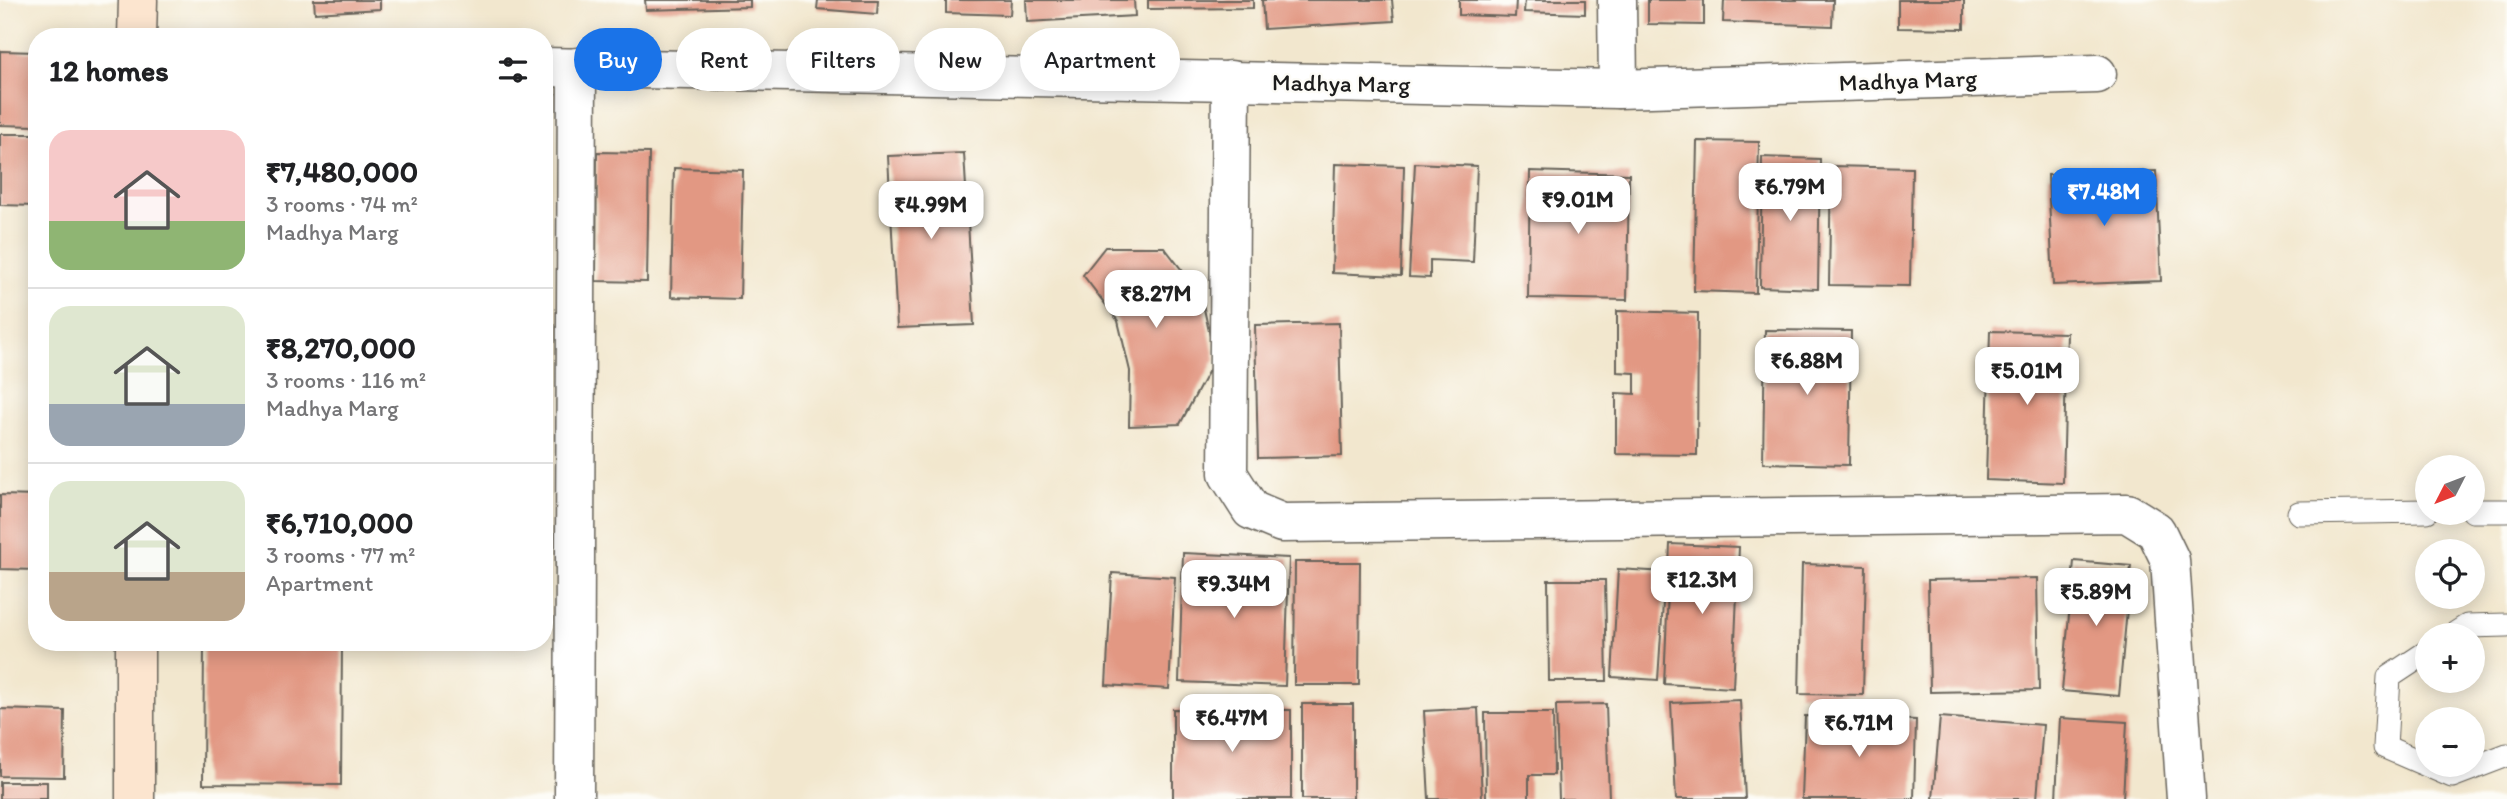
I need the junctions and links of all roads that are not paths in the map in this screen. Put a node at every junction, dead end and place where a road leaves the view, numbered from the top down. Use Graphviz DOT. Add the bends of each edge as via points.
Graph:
graph roads {
  1 [pos="138,0"];
  2 [pos="1617,0"];
  3 [pos="137,28"];
  4 [pos="560,67"];
  5 [pos="2096,74"];
  6 [pos="1231,80"];
  7 [pos="1618,89"];
  8 [pos="2415,511"];
  9 [pos="2485,511"];
  10 [pos="2507,511"];
  11 [pos="2299,513"];
  12 [pos="2507,625"];
  13 [pos="2485,626"];
  14 [pos="135,651"];
  15 [pos="2415,660"];
  16 [pos="2507,755"];
  17 [pos="135,799"];
  18 [pos="574,799"];
  19 [pos="2186,799"];
  1 -- 3 [label="street"];
  2 -- 7 [label="street"];
  4 -- 6 [label="street, Madhya Marg"];
  4 -- 18 [label="street"];
  5 -- 7 [label="street, Madhya Marg"];
  6 -- 7 [label="street, Madhya Marg"];
  6 -- 19 [label="street" via="1228,474 1251,510 1282,523 2127,513 2156,531 2170,560"];
  8 -- 11 [label="lane"];
  9 -- 10 [label="lane"];
  12 -- 13 [label="lane"];
  14 -- 17 [label="street"];
  15 -- 16 [label="lane" via="2389,677 2385,747 2452,776"];
}
